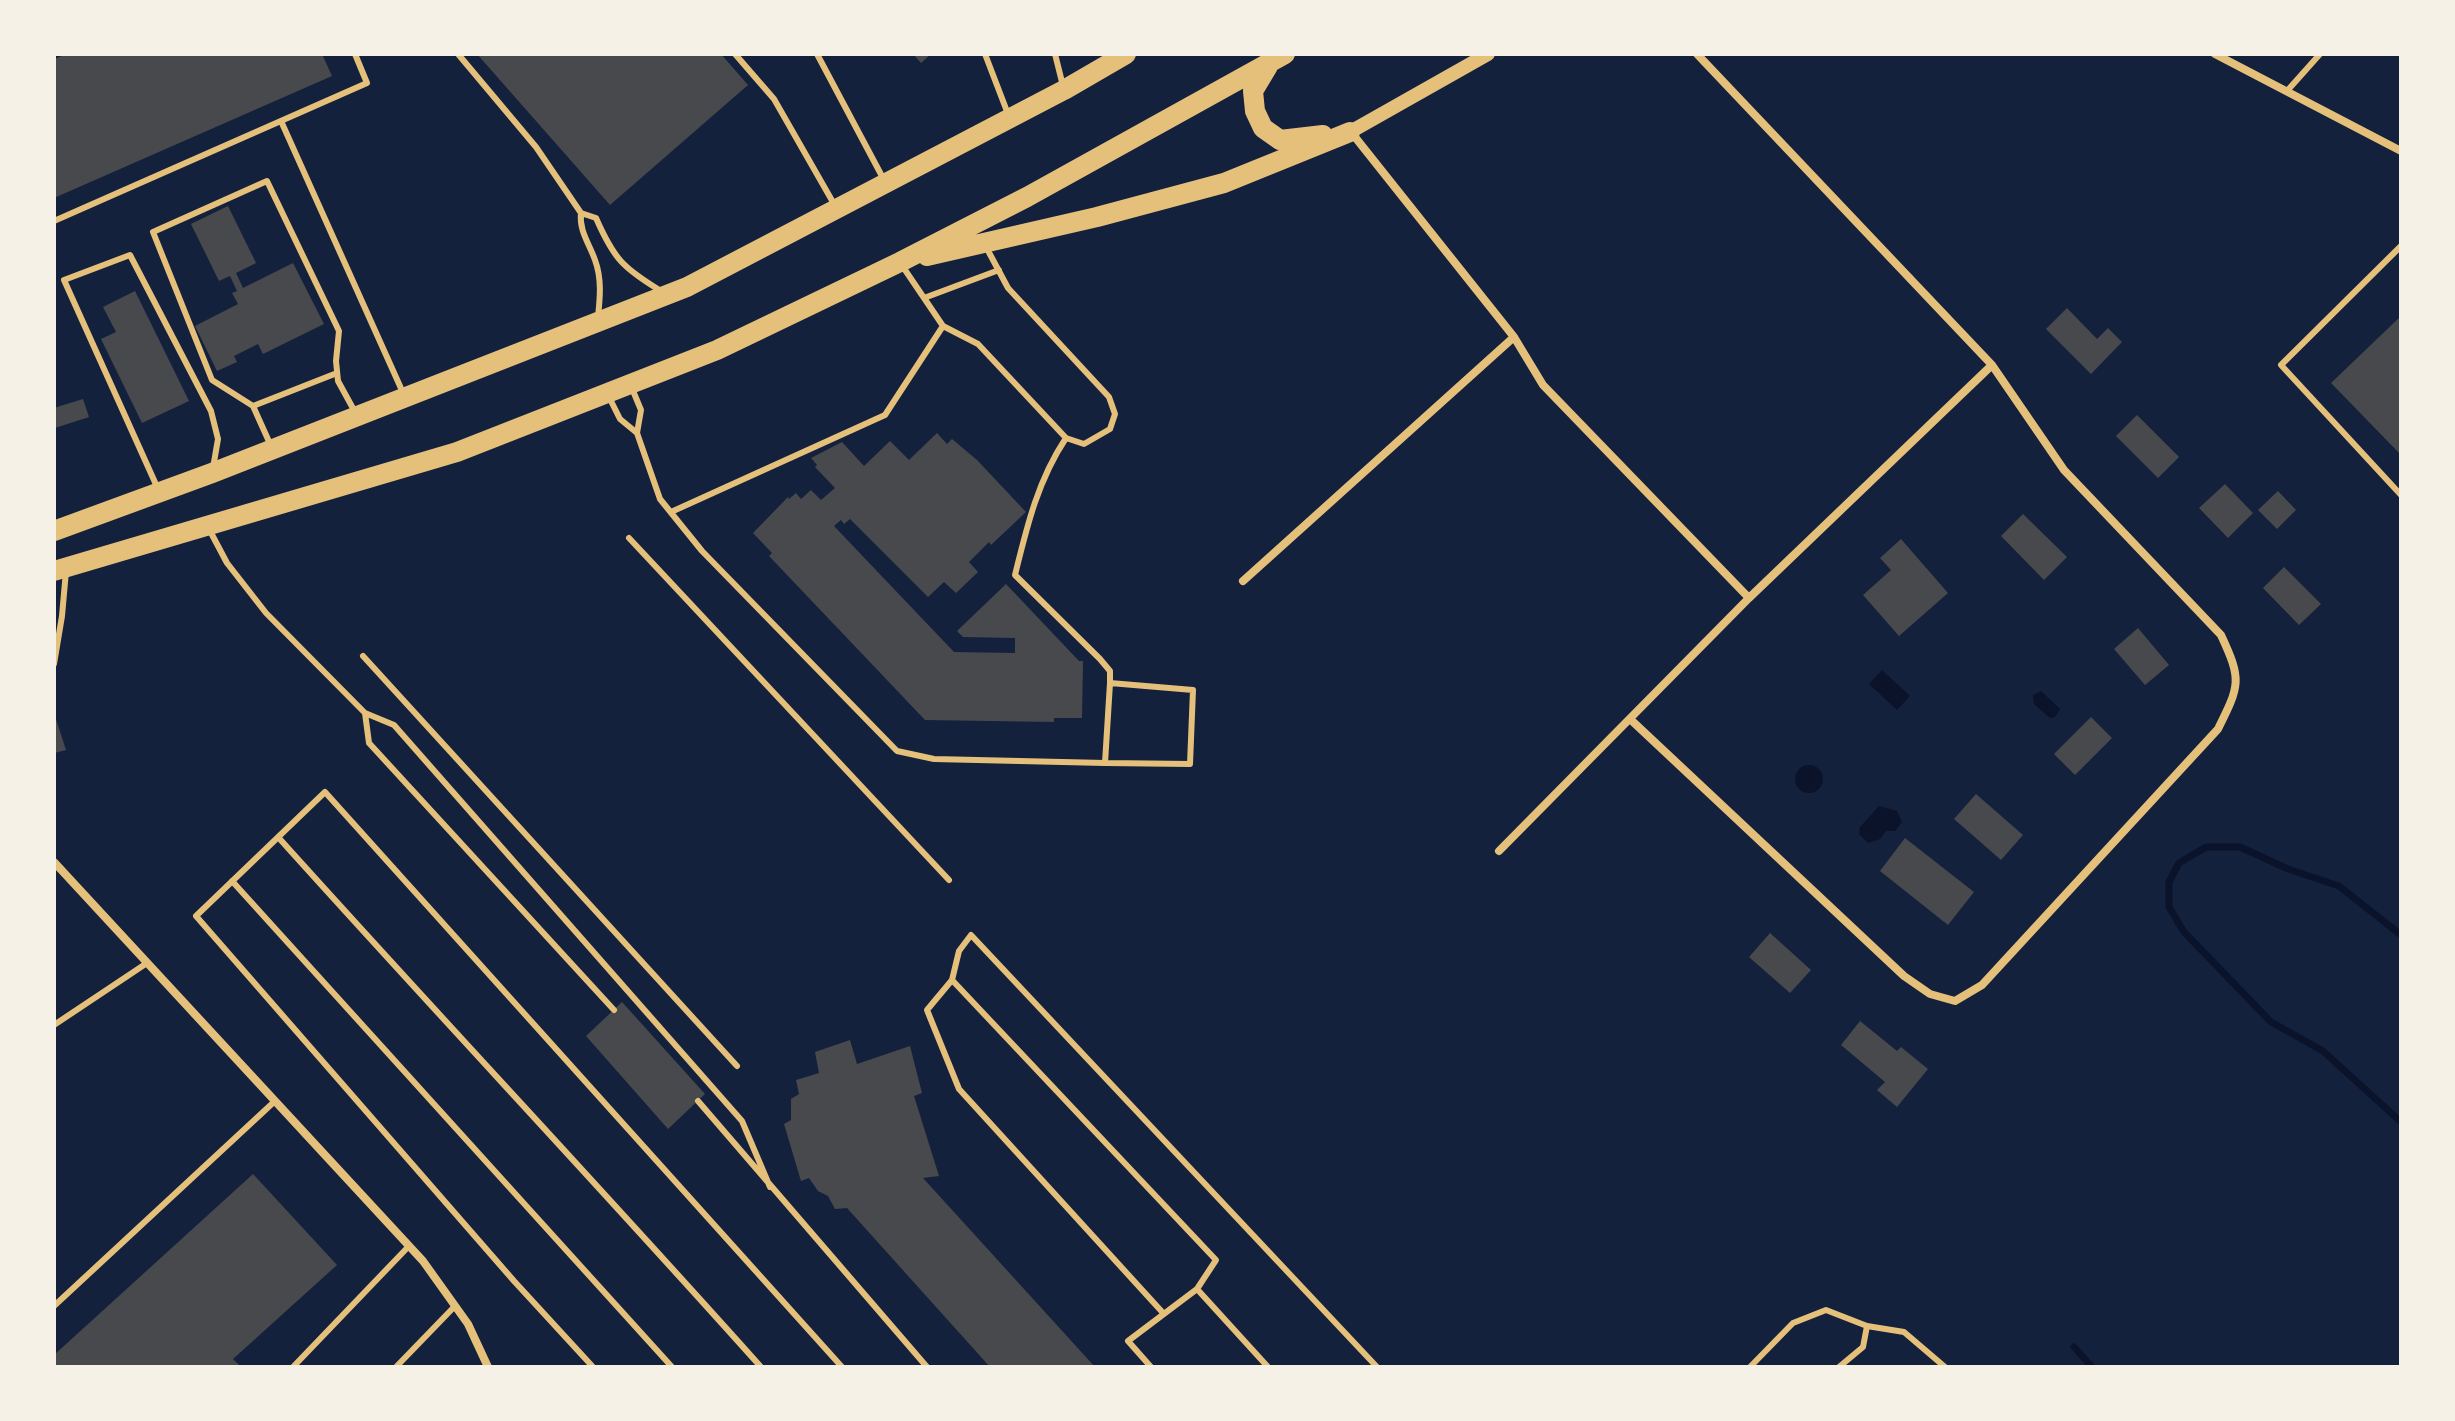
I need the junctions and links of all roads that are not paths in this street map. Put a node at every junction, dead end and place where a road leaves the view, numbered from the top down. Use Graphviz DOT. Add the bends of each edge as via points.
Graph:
graph roads {
  1 [pos="355,54"];
  2 [pos="458,54"];
  3 [pos="735,54"];
  4 [pos="817,54"];
  5 [pos="985,54"];
  6 [pos="1055,54"];
  7 [pos="1126,54"];
  8 [pos="1488,54"];
  9 [pos="1697,54"];
  10 [pos="2215,54"];
  11 [pos="2320,54"];
  12 [pos="1277,59"];
  13 [pos="1064,90"];
  14 [pos="2287,91"];
  15 [pos="1010,118"];
  16 [pos="281,121"];
  17 [pos="1350,132"];
  18 [pos="2401,151"];
  19 [pos="885,183"];
  20 [pos="837,208"];
  21 [pos="581,213"];
  22 [pos="54,221"];
  23 [pos="985,244"];
  24 [pos="2401,246"];
  25 [pos="900,262"];
  26 [pos="999,270"];
  27 [pos="64,280"];
  28 [pos="54,285"];
  29 [pos="667,295"];
  30 [pos="924,298"];
  31 [pos="598,322"];
  32 [pos="943,326"];
  33 [pos="1514,337"];
  34 [pos="1992,365"];
  35 [pos="337,373"];
  36 [pos="630,384"];
  37 [pos="607,393"];
  38 [pos="405,397"];
  39 [pos="253,406"];
  40 [pos="357,416"];
  41 [pos="637,433"];
  42 [pos="1066,438"];
  43 [pos="273,449"];
  44 [pos="212,473"];
  45 [pos="160,492"];
  46 [pos="2401,495"];
  47 [pos="671,512"];
  48 [pos="207,526"];
  49 [pos="56,530"];
  50 [pos="629,538"];
  51 [pos="60,569"];
  52 [pos="1243,581"];
  53 [pos="1749,598"];
  54 [pos="363,656"];
  55 [pos="54,664"];
  56 [pos="1110,683"];
  57 [pos="365,713"];
  58 [pos="1630,719"];
  59 [pos="1105,763"];
  60 [pos="278,837"];
  61 [pos="1499,851"];
  62 [pos="54,862"];
  63 [pos="949,880"];
  64 [pos="232,881"];
  65 [pos="147,963"];
  66 [pos="952,980"];
  67 [pos="614,1010"];
  68 [pos="54,1025"];
  69 [pos="737,1066"];
  70 [pos="275,1101"];
  71 [pos="698,1101"];
  72 [pos="770,1187"];
  73 [pos="409,1246"];
  74 [pos="1197,1289"];
  75 [pos="54,1306"];
  76 [pos="455,1306"];
  77 [pos="1164,1314"];
  78 [pos="1867,1326"];
  79 [pos="1149,1364"];
  80 [pos="293,1367"];
  81 [pos="396,1367"];
  82 [pos="488,1367"];
  83 [pos="593,1367"];
  84 [pos="672,1367"];
  85 [pos="761,1367"];
  86 [pos="842,1367"];
  87 [pos="927,1367"];
  88 [pos="1140,1367"];
  89 [pos="1268,1367"];
  90 [pos="1377,1367"];
  91 [pos="1750,1367"];
  92 [pos="1839,1367"];
  93 [pos="1945,1367"];
  1 -- 16 [label="lane" via="367,83"];
  2 -- 21 [label="lane" via="536,147"];
  3 -- 20 [label="lane" via="774,99"];
  4 -- 19 [label="lane"];
  5 -- 15 [label="lane"];
  6 -- 13 [label="lane"];
  7 -- 13 [label="highway"];
  8 -- 17 [label="street"];
  9 -- 34 [label="street"];
  10 -- 14 [label="street"];
  11 -- 14 [label="lane"];
  12 -- 17 [label="highway" via="1253,91 1263,128 1280,140"];
  12 -- 25 [label="highway"];
  13 -- 15 [label="highway"];
  14 -- 18 [label="street"];
  15 -- 19 [label="highway"];
  16 -- 22 [label="lane"];
  16 -- 38 [label="lane"];
  17 -- 23 [label="highway" via="1224,183"];
  17 -- 33 [label="street"];
  19 -- 20 [label="highway"];
  20 -- 29 [label="highway"];
  21 -- 29 [label="lane" via="596,218 620,262"];
  21 -- 31 [label="lane" via="580,226 599,277"];
  23 -- 25 [label="highway"];
  23 -- 26 [label="lane"];
  24 -- 46 [label="lane" via="2281,365"];
  25 -- 30 [label="lane"];
  25 -- 36 [label="highway" via="717,350"];
  26 -- 30 [label="lane"];
  26 -- 42 [label="lane" via="1008,288 1109,397 1115,414 1110,429 1084,444"];
  27 -- 28 [label="lane"];
  27 -- 44 [label="lane" via="130,255 211,411 218,439"];
  27 -- 45 [label="lane"];
  29 -- 31 [label="highway"];
  30 -- 32 [label="lane"];
  31 -- 38 [label="highway"];
  32 -- 42 [label="lane" via="978,344"];
  32 -- 47 [label="lane" via="885,415"];
  33 -- 52 [label="street"];
  33 -- 53 [label="street" via="1543,385"];
  34 -- 53 [label="street"];
  34 -- 58 [label="street" via="2064,470 2221,635 2236,668 2236,694 2218,729 1982,985 1955,1001 1930,994 1904,976"];
  35 -- 39 [label="lane"];
  35 -- 39 [label="lane" via="339,331 267,181 153,232 212,380"];
  35 -- 40 [label="lane"];
  36 -- 37 [label="highway"];
  36 -- 41 [label="lane" via="641,410"];
  37 -- 41 [label="lane" via="620,419"];
  37 -- 48 [label="highway" via="457,452"];
  38 -- 40 [label="highway"];
  39 -- 43 [label="lane"];
  40 -- 43 [label="highway"];
  41 -- 47 [label="lane" via="660,499"];
  42 -- 56 [label="lane" via="1050,462 1033,507 1015,575 1100,659 1110,671"];
  43 -- 44 [label="highway"];
  44 -- 45 [label="highway"];
  45 -- 49 [label="highway"];
  47 -- 59 [label="lane" via="702,551 897,751 934,759"];
  48 -- 51 [label="highway"];
  48 -- 57 [label="lane" via="227,563 266,613"];
  50 -- 63 [label="lane"];
  51 -- 55 [label="lane" via="62,616"];
  53 -- 58 [label="street"];
  54 -- 69 [label="lane"];
  56 -- 59 [label="lane"];
  56 -- 59 [label="lane" via="1193,690 1190,764"];
  57 -- 67 [label="lane" via="369,743"];
  57 -- 72 [label="lane" via="394,725 431,765 742,1121"];
  58 -- 61 [label="street"];
  60 -- 64 [label="lane"];
  60 -- 85 [label="lane"];
  60 -- 86 [label="lane" via="325,792"];
  62 -- 65 [label="street"];
  64 -- 83 [label="lane" via="196,916"];
  64 -- 84 [label="lane"];
  65 -- 68 [label="lane"];
  65 -- 70 [label="street"];
  66 -- 74 [label="lane" via="1216,1260"];
  66 -- 77 [label="lane" via="927,1010 959,1089"];
  66 -- 90 [label="lane" via="959,951 971,935"];
  70 -- 73 [label="street"];
  70 -- 75 [label="lane"];
  71 -- 72 [label="lane"];
  72 -- 87 [label="lane"];
  73 -- 76 [label="street"];
  73 -- 80 [label="lane"];
  74 -- 77 [label="lane"];
  74 -- 89 [label="lane"];
  76 -- 81 [label="lane"];
  76 -- 82 [label="street"];
  77 -- 79 [label="lane" via="1128,1341"];
  78 -- 91 [label="lane" via="1826,1310 1793,1323"];
  78 -- 92 [label="lane" via="1863,1347"];
  78 -- 93 [label="lane" via="1904,1332"];
  79 -- 88 [label="lane"];
}
